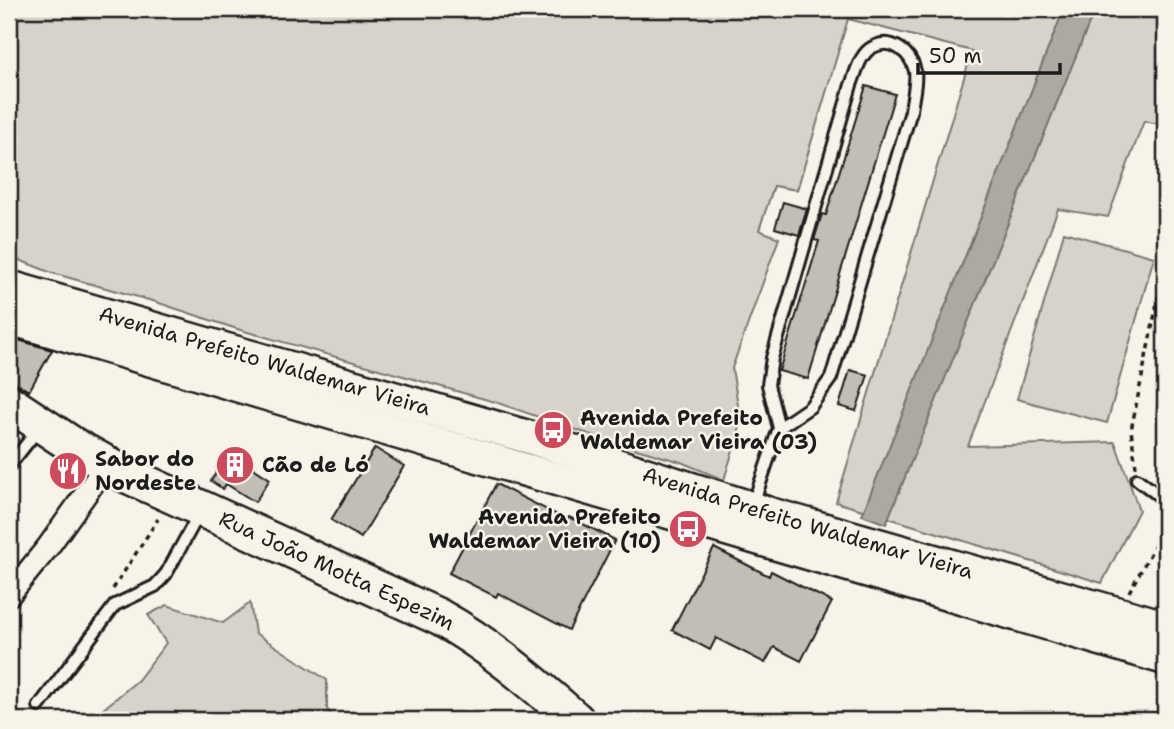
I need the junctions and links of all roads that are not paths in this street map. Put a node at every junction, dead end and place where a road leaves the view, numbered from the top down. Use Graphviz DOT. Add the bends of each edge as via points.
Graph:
graph roads {
  1 [pos="9,287"];
  2 [pos="9,318"];
  3 [pos="9,403"];
  4 [pos="41,425"];
  5 [pos="779,428"];
  6 [pos="107,464"];
  7 [pos="9,466"];
  8 [pos="1138,480"];
  9 [pos="1165,500"];
  10 [pos="187,503"];
  11 [pos="758,524"];
  12 [pos="9,595"];
  13 [pos="1165,627"];
  14 [pos="1165,658"];
  15 [pos="38,706"];
  16 [pos="576,720"];
  1 -- 11 [label="main road, Avenida Prefeito Waldemar Vieira" via="534,439"];
  2 -- 11 [label="main road, Avenida Prefeito Waldemar Vieira"];
  3 -- 4 [label="main road, Rua João Motta Espezim"];
  4 -- 6 [label="main road, Rua João Motta Espezim"];
  4 -- 7 [label="lane"];
  5 -- 5 [label="lane" via="768,385 772,358 851,85 862,58 873,47 892,44 905,51 915,72 911,111 831,378 810,407"];
  5 -- 11 [label="lane"];
  6 -- 10 [label="main road, Rua João Motta Espezim"];
  6 -- 12 [label="street"];
  8 -- 9 [label="lane"];
  10 -- 15 [label="lane" via="166,574 155,586 115,605"];
  10 -- 16 [label="main road, Rua João Motta Espezim" via="468,633"];
  11 -- 13 [label="main road, Avenida Prefeito Waldemar Vieira"];
  11 -- 14 [label="main road, Avenida Prefeito Waldemar Vieira"];
}
